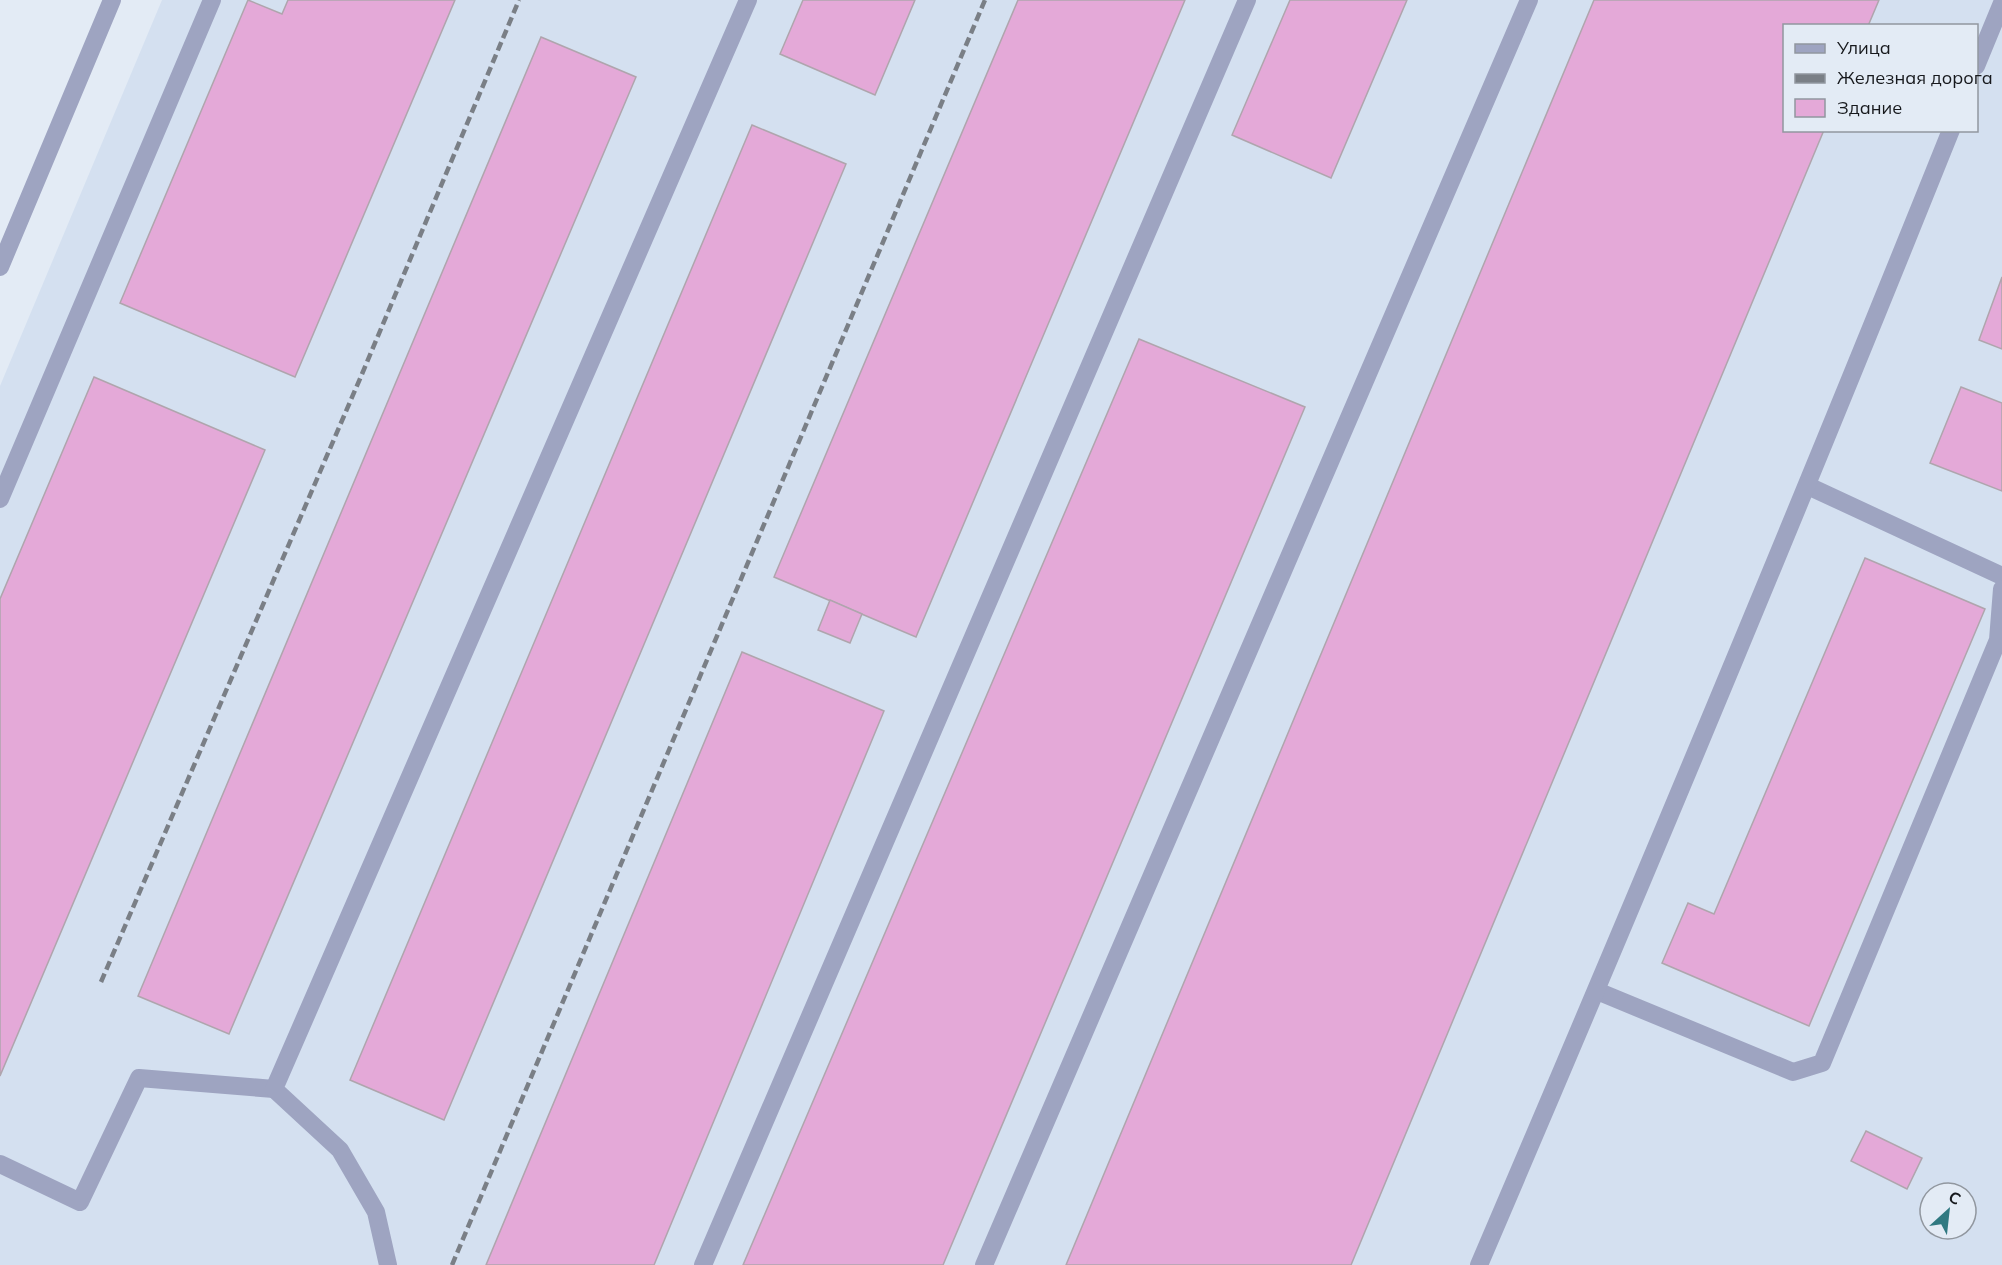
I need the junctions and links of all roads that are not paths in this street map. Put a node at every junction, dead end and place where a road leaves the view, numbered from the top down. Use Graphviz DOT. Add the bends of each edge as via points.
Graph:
graph roads {
  1 [pos="112,0"];
  2 [pos="212,0"];
  3 [pos="748,0"];
  4 [pos="1246,0"];
  5 [pos="1529,0"];
  6 [pos="2002,3"];
  7 [pos="1978,63"];
  8 [pos="1950,132"];
  9 [pos="0,267"];
  10 [pos="1808,486"];
  11 [pos="0,499"];
  12 [pos="2002,576"];
  13 [pos="2002,589"];
  14 [pos="1597,991"];
  15 [pos="274,1089"];
  16 [pos="0,1164"];
  17 [pos="387,1265"];
  18 [pos="702,1265"];
  19 [pos="984,1265"];
  20 [pos="1479,1265"];
  1 -- 9 [label="street"];
  2 -- 11 [label="street"];
  3 -- 15 [label="street"];
  4 -- 18 [label="street"];
  5 -- 19 [label="street"];
  6 -- 7 [label="street"];
  8 -- 10 [label="street"];
  10 -- 12 [label="street"];
  10 -- 14 [label="street"];
  13 -- 14 [label="street" via="1998,640 1822,1063 1793,1072"];
  14 -- 20 [label="street"];
  15 -- 16 [label="street" via="138,1078 80,1202"];
  15 -- 17 [label="street" via="340,1150 376,1212"];
}
